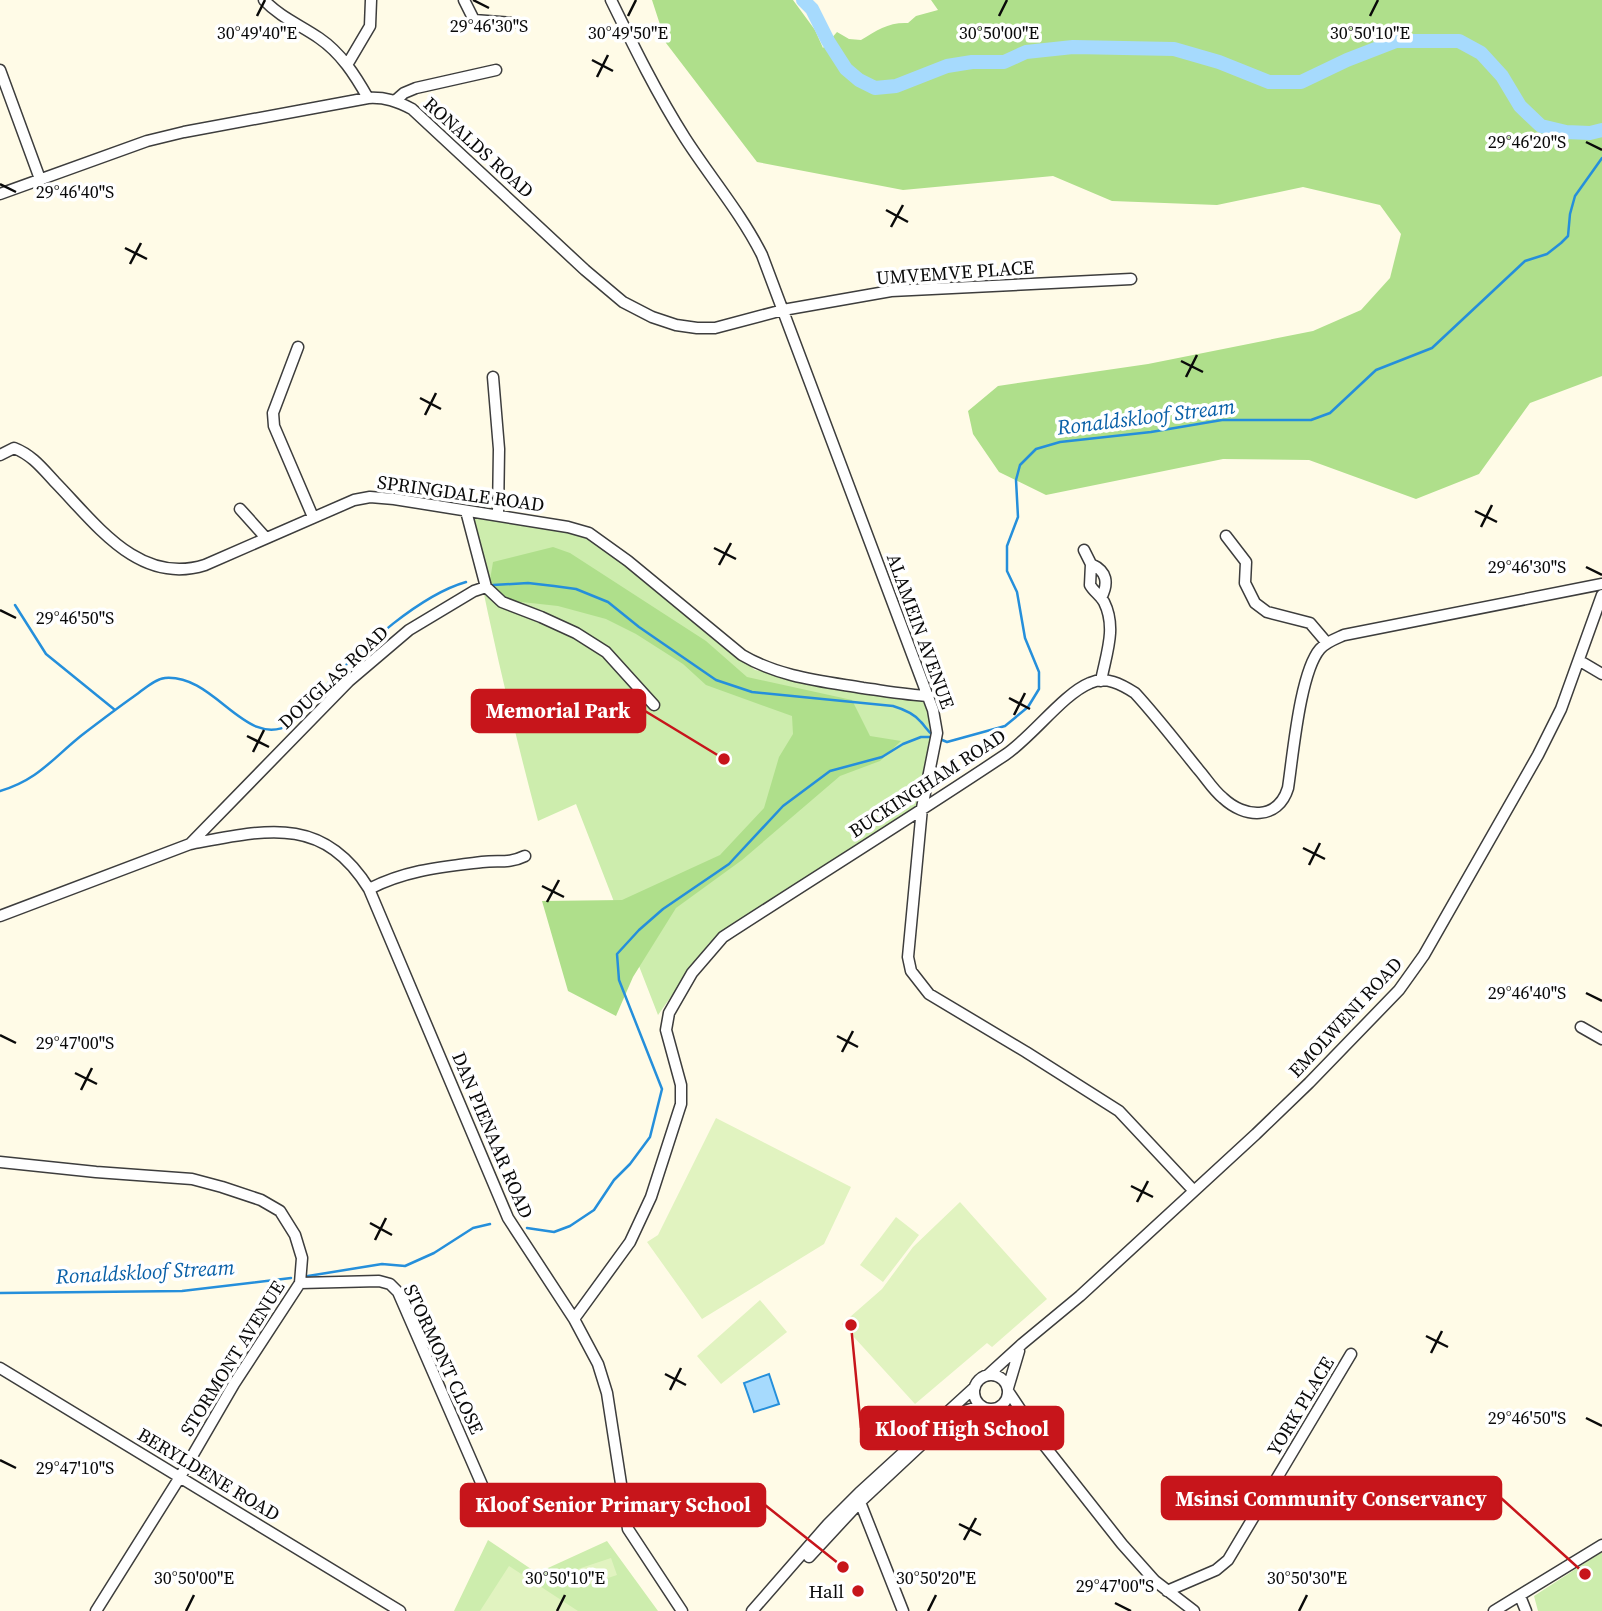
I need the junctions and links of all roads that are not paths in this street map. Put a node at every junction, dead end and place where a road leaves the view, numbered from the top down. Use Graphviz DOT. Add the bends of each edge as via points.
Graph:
graph roads {
  1 [pos="264,0"];
  2 [pos="372,0"];
  3 [pos="464,0"];
  4 [pos="611,0"];
  5 [pos="512,23"];
  6 [pos="347,65"];
  7 [pos="0,70"];
  8 [pos="496,70"];
  9 [pos="368,98"];
  10 [pos="396,100"];
  11 [pos="40,179"];
  12 [pos="0,194"];
  13 [pos="1131,279"];
  14 [pos="783,310"];
  15 [pos="298,347"];
  16 [pos="493,377"];
  17 [pos="0,455"];
  18 [pos="240,509"];
  19 [pos="466,511"];
  20 [pos="498,516"];
  21 [pos="313,517"];
  22 [pos="1226,536"];
  23 [pos="266,538"];
  24 [pos="1084,550"];
  25 [pos="1091,564"];
  26 [pos="1602,584"];
  27 [pos="486,587"];
  28 [pos="1602,595"];
  29 [pos="1101,598"];
  30 [pos="1600,606"];
  31 [pos="1327,643"];
  32 [pos="1580,660"];
  33 [pos="1602,674"];
  34 [pos="1101,681"];
  35 [pos="929,696"];
  36 [pos="654,705"];
  37 [pos="922,808"];
  38 [pos="190,844"];
  39 [pos="525,856"];
  40 [pos="369,889"];
  41 [pos="0,916"];
  42 [pos="1581,1027"];
  43 [pos="1602,1039"];
  44 [pos="0,1162"];
  45 [pos="1194,1191"];
  46 [pos="300,1283"];
  47 [pos="574,1319"];
  48 [pos="1022,1344"];
  49 [pos="1351,1354"];
  50 [pos="0,1368"];
  51 [pos="988,1375"];
  52 [pos="975,1387"];
  53 [pos="1008,1390"];
  54 [pos="988,1409"];
  55 [pos="1044,1445"];
  56 [pos="180,1477"];
  57 [pos="486,1494"];
  58 [pos="860,1502"];
  59 [pos="852,1511"];
  60 [pos="870,1526"];
  61 [pos="1602,1545"];
  62 [pos="1167,1591"];
  63 [pos="1520,1596"];
  64 [pos="96,1611"];
  65 [pos="400,1611"];
  66 [pos="682,1611"];
  67 [pos="752,1611"];
  68 [pos="760,1611"];
  69 [pos="903,1611"];
  70 [pos="1194,1611"];
  71 [pos="1493,1611"];
  72 [pos="1526,1611"];
  1 -- 6 [label="street" via="319,38"];
  2 -- 6 [label="street" via="370,26"];
  3 -- 5 [label="street" via="474,20"];
  4 -- 14 [label="street, ALAMEIN AVENUE" via="684,137 751,233"];
  6 -- 9 [label="street"];
  7 -- 11 [label="street"];
  8 -- 10 [label="street" via="416,88"];
  9 -- 10 [label="street, RONALDS ROAD"];
  9 -- 11 [label="street, RONALDS ROAD" via="147,141"];
  10 -- 14 [label="street, RONALDS ROAD" via="441,134 623,302 652,317 697,328 715,328"];
  11 -- 12 [label="street, RONALDS ROAD"];
  13 -- 14 [label="street, UMVEMVE PLACE" via="891,291"];
  14 -- 35 [label="street, ALAMEIN AVENUE"];
  15 -- 21 [label="street" via="273,413 274,426"];
  16 -- 20 [label="street"];
  17 -- 23 [label="street, SPRINGDALE ROAD" via="14,448 33,458 117,544 158,567 189,570"];
  18 -- 23 [label="street"];
  19 -- 20 [label="street, SPRINGDALE ROAD"];
  19 -- 21 [label="street, SPRINGDALE ROAD" via="370,497"];
  19 -- 27 [label="street"];
  20 -- 35 [label="street, SPRINGDALE ROAD" via="589,533 757,664 800,677"];
  21 -- 23 [label="street, SPRINGDALE ROAD"];
  22 -- 31 [label="street" via="1246,562 1245,583 1255,603 1268,612 1310,623"];
  24 -- 25 [label="street"];
  25 -- 29 [label="street" via="1090,585"];
  25 -- 29 [label="street" via="1105,576"];
  26 -- 31 [label="street" via="1344,635"];
  27 -- 36 [label="street" via="502,602 576,633 606,652"];
  27 -- 38 [label="street, DOUGLAS ROAD" via="409,630 387,648"];
  28 -- 30 [label="street, EMOLWENI ROAD"];
  29 -- 34 [label="street" via="1111,638"];
  30 -- 32 [label="street, EMOLWENI ROAD"];
  31 -- 34 [label="street" via="1307,674 1284,800 1259,814 1245,812 1222,797 1135,693 1122,684"];
  32 -- 33 [label="street"];
  32 -- 45 [label="street, EMOLWENI ROAD" via="1538,755 1417,966 1309,1083"];
  34 -- 37 [label="street, BUCKINGHAM ROAD" via="1081,688 1018,745"];
  35 -- 37 [label="street, ALAMEIN AVENUE" via="936,737"];
  37 -- 45 [label="street, ALAMEIN AVENUE" via="908,957 920,984 945,1005 1119,1111"];
  37 -- 47 [label="street, BUCKINGHAM ROAD" via="723,937 678,994 666,1030 681,1085 679,1116 635,1233"];
  38 -- 40 [label="street, DAN PIENAAR ROAD" via="273,831 323,841 357,869"];
  38 -- 41 [label="street, DOUGLAS ROAD"];
  39 -- 40 [label="street" via="512,862 414,871"];
  40 -- 47 [label="street, DAN PIENAAR ROAD" via="508,1218"];
  42 -- 43 [label="street"];
  44 -- 46 [label="street, STORMONT AVENUE" via="192,1179 261,1200 280,1210 291,1226 302,1258"];
  45 -- 48 [label="street, EMOLWENI ROAD"];
  46 -- 56 [label="street, STORMONT AVENUE"];
  46 -- 57 [label="street, STORMONT CLOSE" via="379,1281 398,1292"];
  47 -- 66 [label="street, DAN PIENAAR ROAD" via="603,1377 628,1529"];
  48 -- 51 [label="street, EMOLWENI ROAD"];
  48 -- 53 [label="street"];
  49 -- 62 [label="street, YORK PLACE" via="1228,1560"];
  50 -- 56 [label="street, BERYLDENE ROAD"];
  51 -- 52 [label="street"];
  51 -- 53 [label="street" via="998,1377"];
  52 -- 54 [label="street" via="975,1397"];
  52 -- 67 [label="street" via="852,1501"];
  53 -- 54 [label="street" via="1003,1404"];
  53 -- 55 [label="street"];
  54 -- 55 [label="street" via="1023,1426"];
  54 -- 58 [label="street" via="954,1416"];
  55 -- 62 [label="street" via="1122,1544"];
  56 -- 64 [label="street, STORMONT AVENUE"];
  56 -- 65 [label="street, BERYLDENE ROAD"];
  58 -- 59 [label="street"];
  58 -- 60 [label="street"];
  59 -- 60 [label="street"];
  59 -- 68 [label="street"];
  60 -- 69 [label="street"];
  61 -- 63 [label="street"];
  62 -- 70 [label="street"];
  63 -- 71 [label="street"];
  63 -- 72 [label="street"];
}
